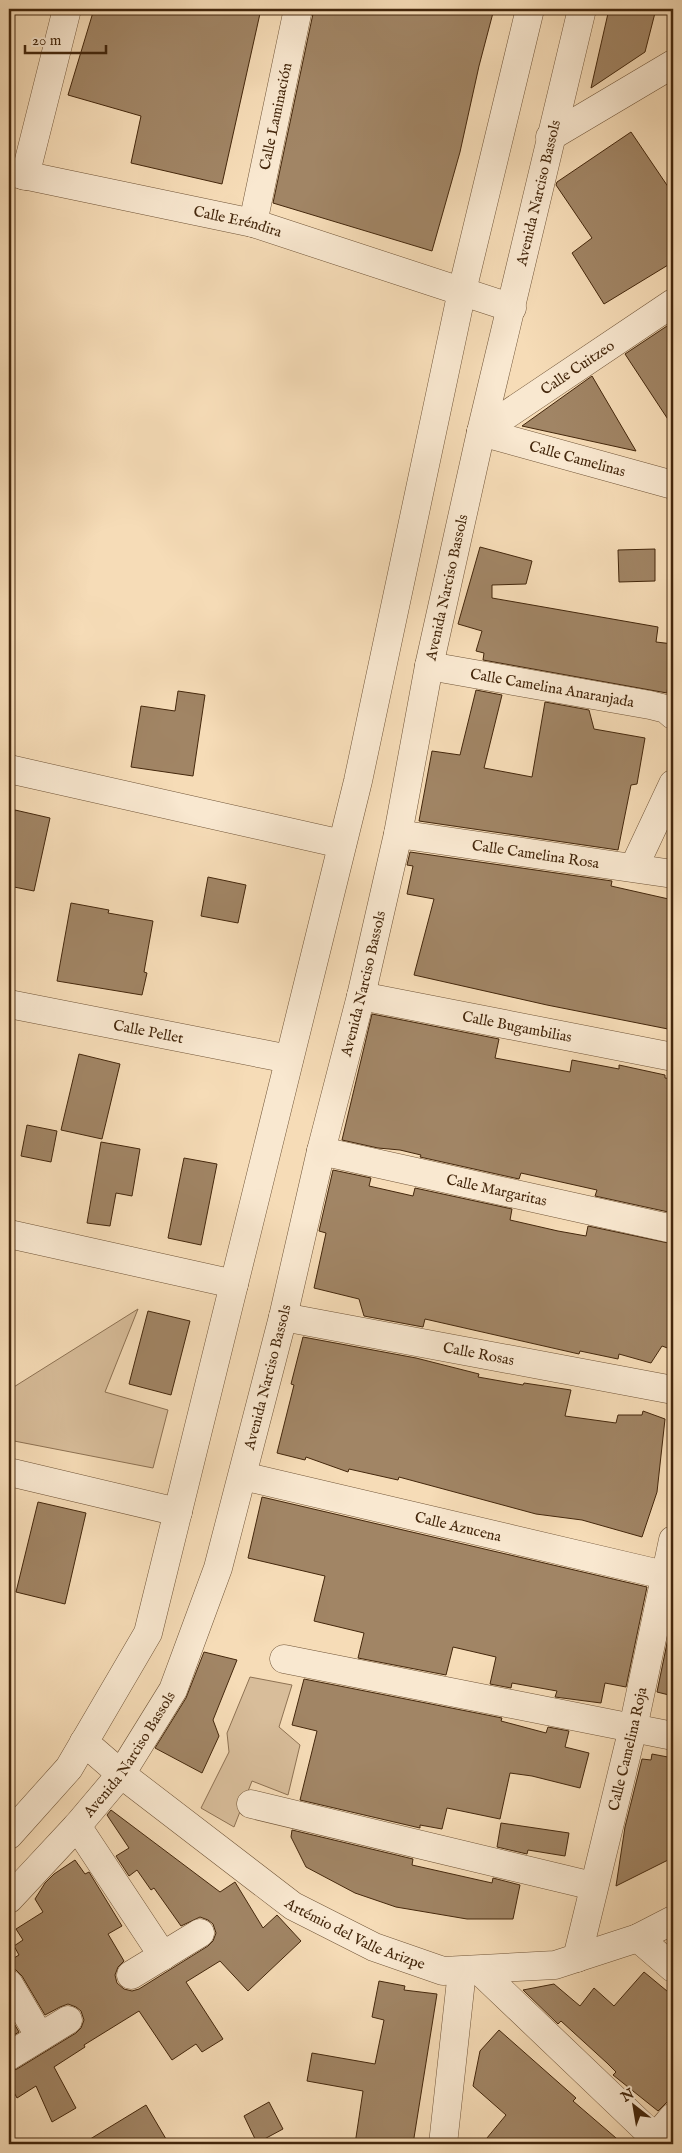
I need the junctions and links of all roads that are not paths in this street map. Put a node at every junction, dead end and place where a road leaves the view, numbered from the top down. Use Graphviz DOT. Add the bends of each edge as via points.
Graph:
graph roads {
  1 [pos="67,9"];
  2 [pos="298,9"];
  3 [pos="530,9"];
  4 [pos="582,9"];
  5 [pos="673,64"];
  6 [pos="550,137"];
  7 [pos="17,174"];
  8 [pos="253,223"];
  9 [pos="462,291"];
  10 [pos="673,303"];
  11 [pos="512,308"];
  12 [pos="481,432"];
  13 [pos="673,485"];
  14 [pos="429,666"];
  15 [pos="673,715"];
  16 [pos="9,770"];
  17 [pos="673,784"];
  18 [pos="398,834"];
  19 [pos="342,844"];
  20 [pos="634,867"];
  21 [pos="673,874"];
  22 [pos="361,996"];
  23 [pos="9,1004"];
  24 [pos="673,1057"];
  25 [pos="289,1059"];
  26 [pos="321,1151"];
  27 [pos="673,1229"];
  28 [pos="9,1234"];
  29 [pos="234,1284"];
  30 [pos="284,1317"];
  31 [pos="673,1390"];
  32 [pos="9,1472"];
  33 [pos="243,1476"];
  34 [pos="178,1512"];
  35 [pos="673,1540"];
  36 [pos="669,1576"];
  37 [pos="284,1659"];
  38 [pos="633,1728"];
  39 [pos="673,1736"];
  40 [pos="84,1742"];
  41 [pos="121,1774"];
  42 [pos="251,1804"];
  43 [pos="77,1826"];
  44 [pos="9,1835"];
  45 [pos="593,1886"];
  46 [pos="9,1899"];
  47 [pos="673,1920"];
  48 [pos="200,1933"];
  49 [pos="638,1938"];
  50 [pos="163,1956"];
  51 [pos="577,1958"];
  52 [pos="673,1968"];
  53 [pos="471,1971"];
  54 [pos="131,1975"];
  55 [pos="9,1984"];
  56 [pos="68,2020"];
  57 [pos="40,2037"];
  58 [pos="9,2056"];
  59 [pos="673,2117"];
  60 [pos="653,2141"];
  61 [pos="443,2144"];
  1 -- 7 [label="street"];
  2 -- 8 [label="street, Calle Laminación"];
  3 -- 9 [label="street"];
  4 -- 6 [label="street, Avenida Narciso Bassols"];
  5 -- 6 [label="street"];
  6 -- 11 [label="street, Avenida Narciso Bassols"];
  7 -- 8 [label="street, Calle Eréndira"];
  8 -- 9 [label="street, Calle Eréndira"];
  9 -- 11 [label="street, Calle Eréndira"];
  9 -- 19 [label="street"];
  10 -- 12 [label="street, Calle Cuitzeo"];
  11 -- 12 [label="street, Avenida Narciso Bassols"];
  12 -- 13 [label="street, Calle Camelinas"];
  12 -- 14 [label="street, Avenida Narciso Bassols"];
  14 -- 15 [label="street, Calle Camelina Anaranjada" via="650,705"];
  14 -- 18 [label="street, Avenida Narciso Bassols"];
  16 -- 19 [label="street"];
  17 -- 20 [label="street"];
  18 -- 20 [label="street, Calle Camelina Rosa"];
  18 -- 22 [label="street, Avenida Narciso Bassols"];
  19 -- 25 [label="street"];
  20 -- 21 [label="street, Calle Camelina Rosa"];
  22 -- 24 [label="street, Calle Bugambilias"];
  22 -- 26 [label="street, Avenida Narciso Bassols"];
  23 -- 25 [label="street, Calle Pellet"];
  25 -- 29 [label="street"];
  26 -- 27 [label="street, Calle Margaritas"];
  26 -- 30 [label="street, Avenida Narciso Bassols"];
  28 -- 29 [label="street"];
  29 -- 34 [label="street"];
  30 -- 31 [label="street, Calle Rosas"];
  30 -- 33 [label="street, Avenida Narciso Bassols"];
  32 -- 34 [label="street"];
  33 -- 36 [label="street, Calle Azucena"];
  33 -- 41 [label="street, Avenida Narciso Bassols" via="218,1568 173,1690"];
  34 -- 40 [label="street" via="148,1633"];
  35 -- 36 [label="street, Calle Camelina Roja"];
  36 -- 38 [label="street, Calle Camelina Roja"];
  37 -- 38 [label="street"];
  38 -- 39 [label="street"];
  38 -- 45 [label="street, Calle Camelina Roja"];
  40 -- 41 [label="street, Artémio del Valle Arizpe"];
  40 -- 44 [label="street" via="68,1768"];
  41 -- 43 [label="street, Avenida Narciso Bassols"];
  41 -- 53 [label="street, Artémio del Valle Arizpe" via="293,1906 374,1947 443,1971"];
  42 -- 45 [label="street"];
  43 -- 46 [label="street, Avenida Narciso Bassols"];
  43 -- 50 [label="street"];
  45 -- 51 [label="street, Calle Camelina Roja"];
  47 -- 49 [label="street, Artémio del Valle Arizpe"];
  48 -- 50 [label="street"];
  49 -- 51 [label="street, Artémio del Valle Arizpe"];
  49 -- 52 [label="street"];
  50 -- 54 [label="street"];
  51 -- 53 [label="street, Artémio del Valle Arizpe" via="555,1965"];
  53 -- 60 [label="street"];
  53 -- 61 [label="street"];
  55 -- 57 [label="street"];
  56 -- 57 [label="street"];
  57 -- 58 [label="street"];
  59 -- 60 [label="street"];
}
